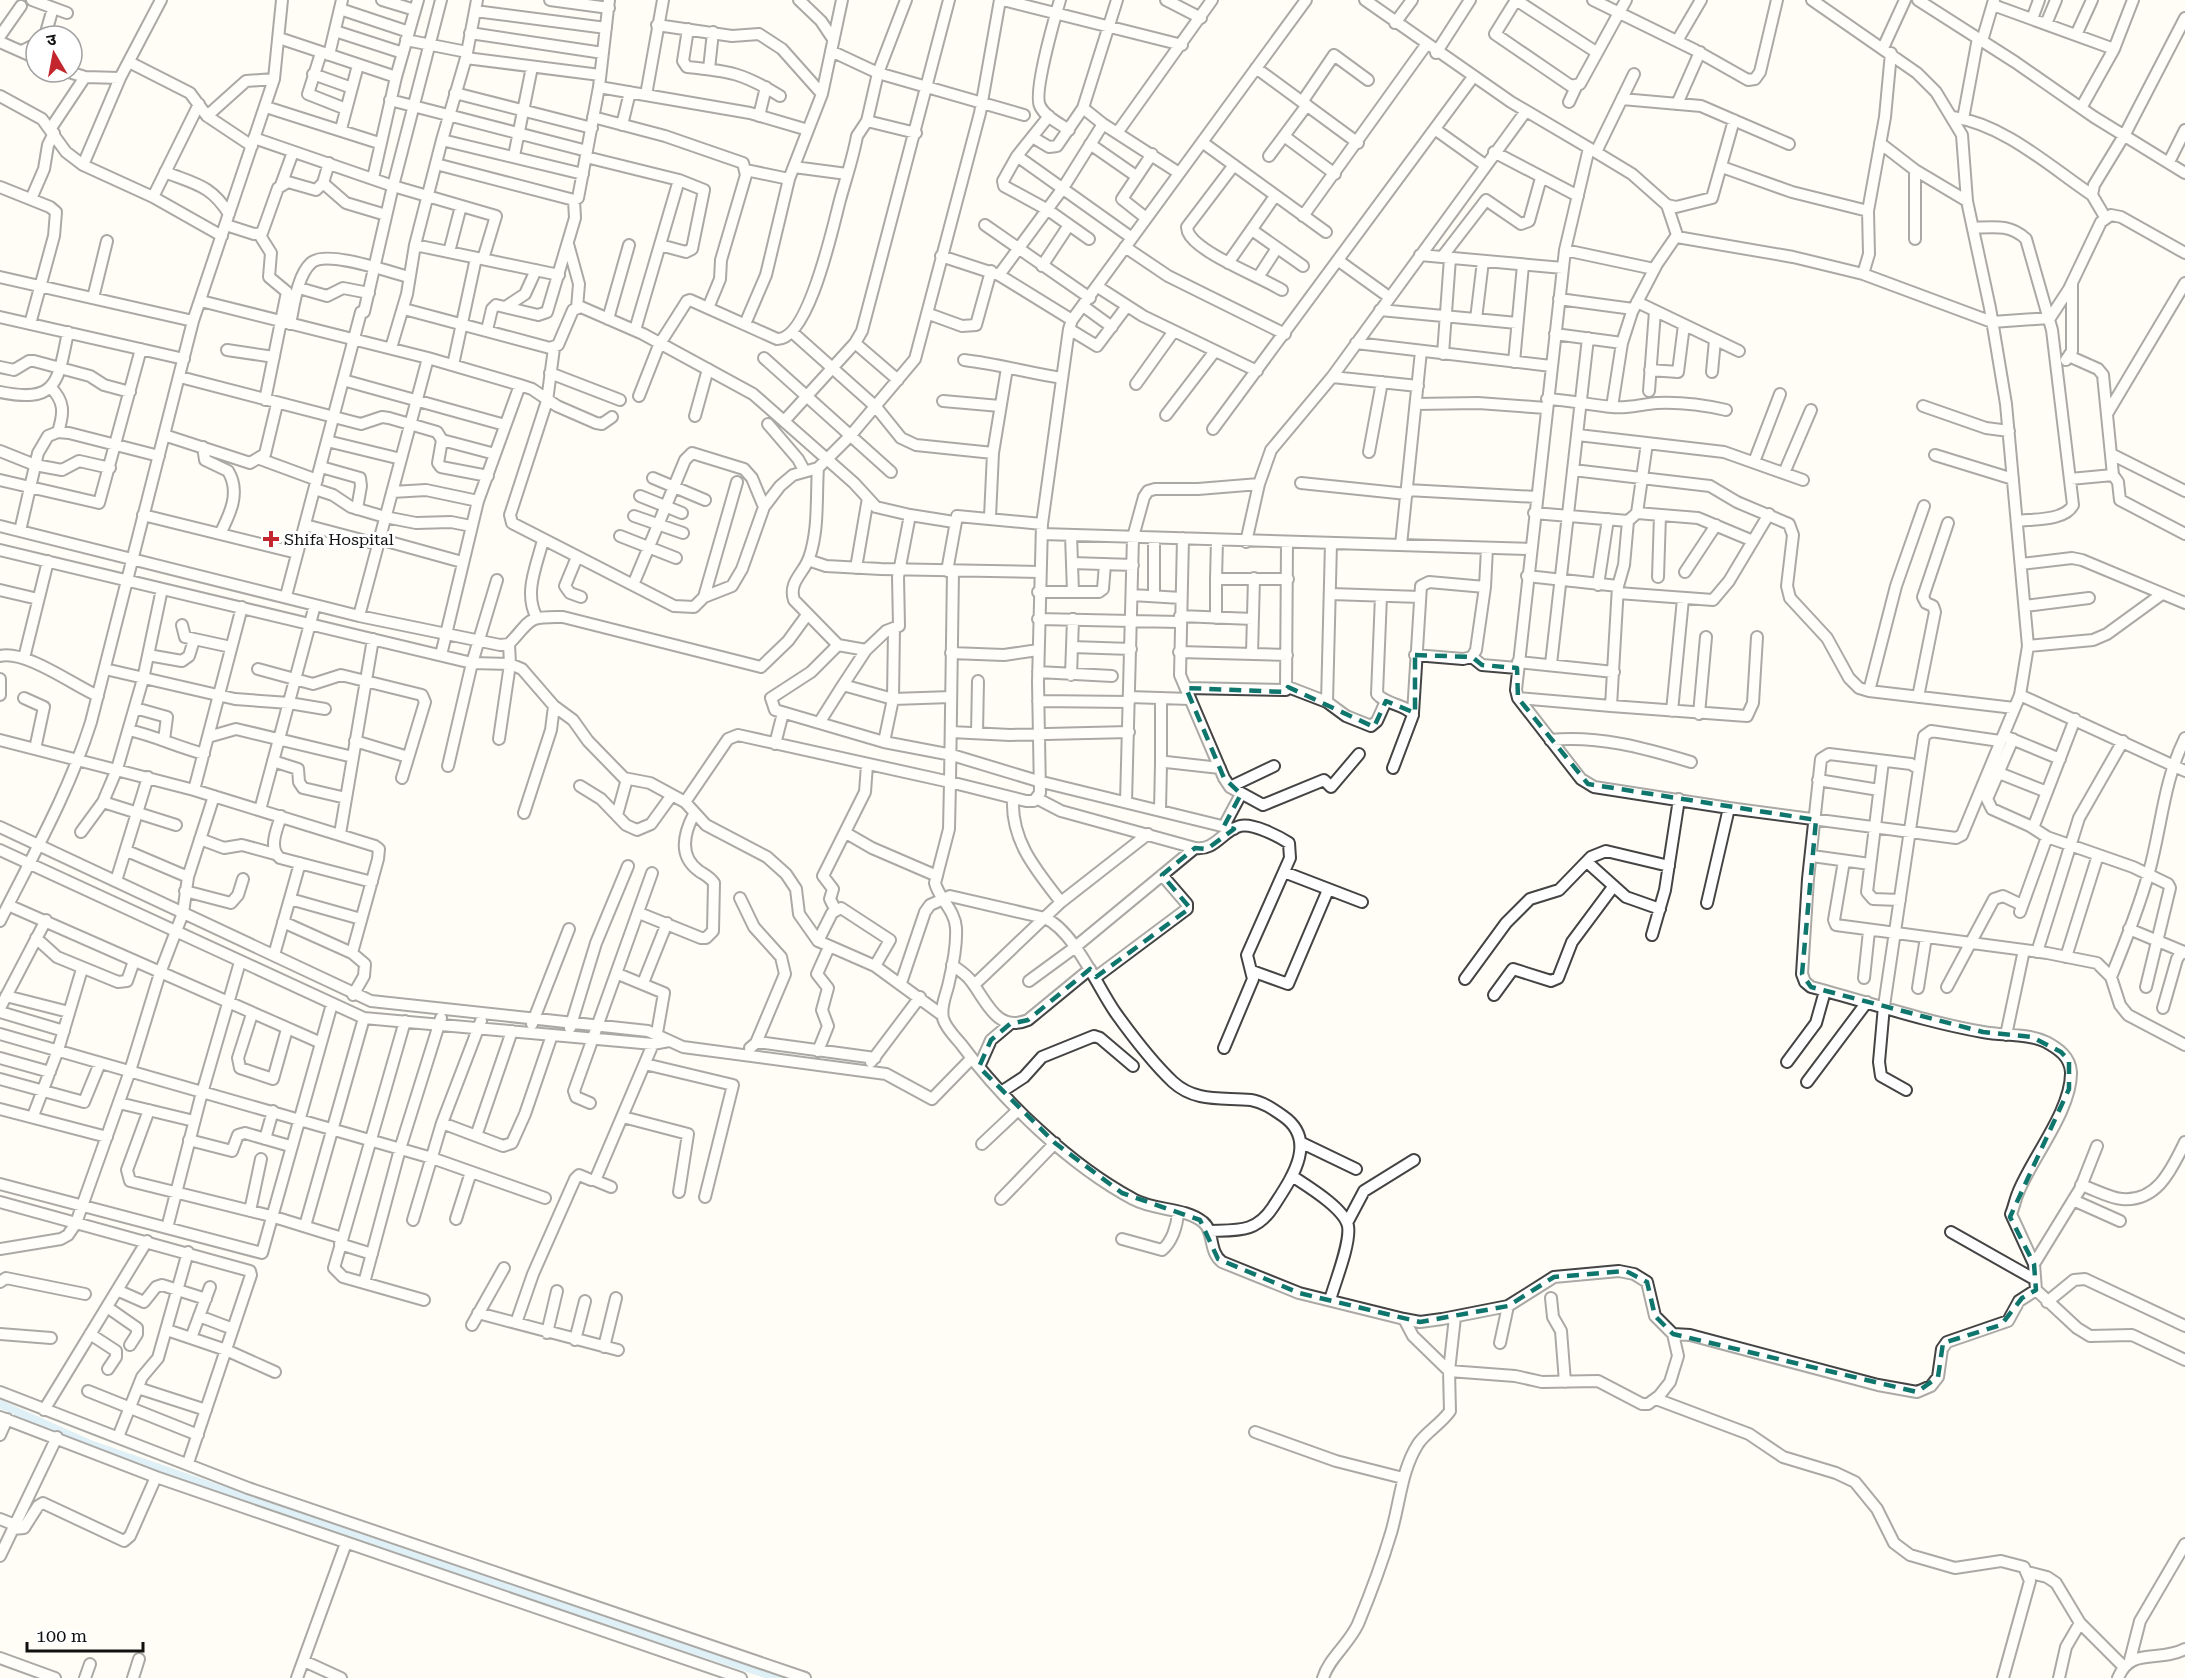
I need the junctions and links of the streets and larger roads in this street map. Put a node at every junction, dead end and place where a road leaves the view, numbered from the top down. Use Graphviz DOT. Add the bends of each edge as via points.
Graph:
graph roads {
  1 [pos="32,0"];
  2 [pos="282,0"];
  3 [pos="382,0"];
  4 [pos="441,0"];
  5 [pos="550,0"];
  6 [pos="663,0"];
  7 [pos="799,0"];
  8 [pos="842,0"];
  9 [pos="906,0"];
  10 [pos="949,0"];
  11 [pos="1001,0"];
  12 [pos="1060,0"];
  13 [pos="1117,0"];
  14 [pos="1166,0"];
  15 [pos="1212,0"];
  16 [pos="1306,0"];
  17 [pos="1365,0"];
  18 [pos="1412,0"];
  19 [pos="1470,0"];
  20 [pos="1516,0"];
  21 [pos="1593,0"];
  22 [pos="1626,0"];
  23 [pos="1701,0"];
  24 [pos="1777,0"];
  25 [pos="1812,0"];
  26 [pos="1905,0"];
  27 [pos="1918,0"];
  28 [pos="2039,0"];
  29 [pos="2056,0"];
  30 [pos="2092,0"];
  31 [pos="2133,0"];
  32 [pos="159,1"];
  33 [pos="1929,3"];
  34 [pos="1994,3"];
  35 [pos="341,4"];
  36 [pos="609,4"];
  37 [pos="416,5"];
  38 [pos="21,6"];
  39 [pos="476,6"];
  40 [pos="1057,12"];
  41 [pos="67,13"];
  42 [pos="1618,13"];
  43 [pos="51,15"];
  44 [pos="1201,18"];
  45 [pos="2185,18"];
  46 [pos="2032,19"];
  47 [pos="1395,23"];
  48 [pos="48,24"];
  49 [pos="2046,24"];
  50 [pos="657,25"];
  51 [pos="1110,26"];
  52 [pos="606,28"];
  53 [pos="688,28"];
  54 [pos="335,32"];
  55 [pos="713,32"];
  56 [pos="471,33"];
  57 [pos="2076,35"];
  58 [pos="0,36"];
  59 [pos="407,36"];
  60 [pos="279,38"];
  61 [pos="833,39"];
  62 [pos="1677,40"];
  63 [pos="1980,40"];
  64 [pos="0,42"];
  65 [pos="431,45"];
  66 [pos="1182,45"];
  67 [pos="1426,45"];
  68 [pos="2114,49"];
  69 [pos="1887,50"];
  70 [pos="22,51"];
  71 [pos="831,51"];
  72 [pos="1436,52"];
  73 [pos="1596,52"];
  74 [pos="1700,52"];
  75 [pos="403,53"];
  76 [pos="603,53"];
  77 [pos="325,54"];
  78 [pos="466,55"];
  79 [pos="129,62"];
  80 [pos="358,65"];
  81 [pos="532,67"];
  82 [pos="1256,68"];
  83 [pos="709,69"];
  84 [pos="878,73"];
  85 [pos="313,74"];
  86 [pos="1634,74"];
  87 [pos="600,75"];
  88 [pos="85,77"];
  89 [pos="396,77"];
  90 [pos="1473,77"];
  91 [pos="120,78"];
  92 [pos="274,79"];
  93 [pos="1368,80"];
  94 [pos="928,86"];
  95 [pos="599,87"];
  96 [pos="766,87"];
  97 [pos="1576,87"];
  98 [pos="352,88"];
  99 [pos="455,93"];
  100 [pos="630,93"];
  101 [pos="822,94"];
  102 [pos="646,95"];
  103 [pos="0,96"];
  104 [pos="780,96"];
  105 [pos="1622,99"];
  106 [pos="390,100"];
  107 [pos="983,102"];
  108 [pos="1569,102"];
  109 [pos="199,104"];
  110 [pos="1304,104"];
  111 [pos="1677,104"];
  112 [pos="413,106"];
  113 [pos="266,107"];
  114 [pos="1083,108"];
  115 [pos="2081,108"];
  116 [pos="346,109"];
  117 [pos="523,111"];
  118 [pos="1526,111"];
  119 [pos="1023,115"];
  120 [pos="207,116"];
  121 [pos="759,116"];
  122 [pos="1049,116"];
  123 [pos="449,117"];
  124 [pos="1958,118"];
  125 [pos="1734,120"];
  126 [pos="867,121"];
  127 [pos="592,123"];
  128 [pos="1103,124"];
  129 [pos="622,125"];
  130 [pos="341,129"];
  131 [pos="808,130"];
  132 [pos="1069,130"];
  133 [pos="1436,130"];
  134 [pos="2185,130"];
  135 [pos="52,131"];
  136 [pos="916,133"];
  137 [pos="1117,133"];
  138 [pos="2125,134"];
  139 [pos="518,135"];
  140 [pos="1284,136"];
  141 [pos="1034,138"];
  142 [pos="442,140"];
  143 [pos="253,142"];
  144 [pos="379,142"];
  145 [pos="1202,142"];
  146 [pos="1358,143"];
  147 [pos="1880,143"];
  148 [pos="1089,144"];
  149 [pos="1789,144"];
  150 [pos="1593,150"];
  151 [pos="293,152"];
  152 [pos="1494,152"];
  153 [pos="1152,153"];
  154 [pos="587,154"];
  155 [pos="514,156"];
  156 [pos="1017,156"];
  157 [pos="1269,156"];
  158 [pos="2169,162"];
  159 [pos="329,164"];
  160 [pos="436,164"];
  161 [pos="83,165"];
  162 [pos="1234,165"];
  163 [pos="1485,165"];
  164 [pos="794,167"];
  165 [pos="1722,167"];
  166 [pos="746,170"];
  167 [pos="1915,170"];
  168 [pos="165,172"];
  169 [pos="1179,172"];
  170 [pos="2185,173"];
  171 [pos="583,174"];
  172 [pos="847,174"];
  173 [pos="1335,174"];
  174 [pos="1136,177"];
  175 [pos="373,178"];
  176 [pos="1541,178"];
  177 [pos="789,179"];
  178 [pos="679,180"];
  179 [pos="323,183"];
  180 [pos="281,185"];
  181 [pos="393,186"];
  182 [pos="0,187"];
  183 [pos="1063,188"];
  184 [pos="2092,195"];
  185 [pos="428,196"];
  186 [pos="1275,196"];
  187 [pos="1578,196"];
  188 [pos="153,197"];
  189 [pos="31,199"];
  190 [pos="574,200"];
  191 [pos="1967,201"];
  192 [pos="1668,205"];
  193 [pos="461,206"];
  194 [pos="1047,210"];
  195 [pos="1868,212"];
  196 [pos="229,214"];
  197 [pos="386,215"];
  198 [pos="1303,216"];
  199 [pos="2105,217"];
  200 [pos="1146,218"];
  201 [pos="985,225"];
  202 [pos="1069,225"];
  203 [pos="1973,228"];
  204 [pos="1252,230"];
  205 [pos="224,231"];
  206 [pos="1326,232"];
  207 [pos="259,234"];
  208 [pos="1677,237"];
  209 [pos="1089,239"];
  210 [pos="1915,239"];
  211 [pos="107,241"];
  212 [pos="1129,243"];
  213 [pos="568,244"];
  214 [pos="415,245"];
  215 [pos="629,245"];
  216 [pos="660,245"];
  217 [pos="1277,248"];
  218 [pos="1019,250"];
  219 [pos="1565,250"];
  220 [pos="449,252"];
  221 [pos="2185,253"];
  222 [pos="1419,255"];
  223 [pos="941,256"];
  224 [pos="1447,258"];
  225 [pos="479,259"];
  226 [pos="1339,261"];
  227 [pos="1483,261"];
  228 [pos="1228,263"];
  229 [pos="1523,265"];
  230 [pos="1042,266"];
  231 [pos="1303,266"];
  232 [pos="1563,268"];
  233 [pos="374,269"];
  234 [pos="1654,269"];
  235 [pos="536,270"];
  236 [pos="995,273"];
  237 [pos="1863,274"];
  238 [pos="559,275"];
  239 [pos="1259,276"];
  240 [pos="0,277"];
  241 [pos="410,277"];
  242 [pos="2072,282"];
  243 [pos="2185,283"];
  244 [pos="41,286"];
  245 [pos="1098,287"];
  246 [pos="299,288"];
  247 [pos="1282,290"];
  248 [pos="369,293"];
  249 [pos="1389,297"];
  250 [pos="93,298"];
  251 [pos="1559,299"];
  252 [pos="201,300"];
  253 [pos="1086,302"];
  254 [pos="507,306"];
  255 [pos="1127,306"];
  256 [pos="1635,306"];
  257 [pos="577,308"];
  258 [pos="708,308"];
  259 [pos="404,309"];
  260 [pos="1380,310"];
  261 [pos="1655,311"];
  262 [pos="929,314"];
  263 [pos="1446,316"];
  264 [pos="0,317"];
  265 [pos="2050,318"];
  266 [pos="608,319"];
  267 [pos="1476,319"];
  268 [pos="193,321"];
  269 [pos="286,322"];
  270 [pos="1992,322"];
  271 [pos="1517,323"];
  272 [pos="30,324"];
  273 [pos="462,324"];
  274 [pos="745,324"];
  275 [pos="1071,324"];
  276 [pos="1684,325"];
  277 [pos="1112,327"];
  278 [pos="487,330"];
  279 [pos="635,330"];
  280 [pos="1174,331"];
  281 [pos="68,332"];
  282 [pos="792,332"];
  283 [pos="1285,334"];
  284 [pos="1555,334"];
  285 [pos="352,338"];
  286 [pos="1588,338"];
  287 [pos="1715,340"];
  288 [pos="855,343"];
  289 [pos="1356,343"];
  290 [pos="1622,343"];
  291 [pos="659,345"];
  292 [pos="391,348"];
  293 [pos="554,348"];
  294 [pos="141,349"];
  295 [pos="227,350"];
  296 [pos="1215,351"];
  297 [pos="1421,351"];
  298 [pos="1738,351"];
  299 [pos="1443,354"];
  300 [pos="274,357"];
  301 [pos="2071,357"];
  302 [pos="428,358"];
  303 [pos="764,358"];
  304 [pos="184,359"];
  305 [pos="964,360"];
  306 [pos="1514,362"];
  307 [pos="453,365"];
  308 [pos="0,366"];
  309 [pos="1551,366"];
  310 [pos="832,367"];
  311 [pos="2057,367"];
  312 [pos="61,368"];
  313 [pos="1007,368"];
  314 [pos="708,369"];
  315 [pos="1650,370"];
  316 [pos="1257,371"];
  317 [pos="1712,372"];
  318 [pos="550,373"];
  319 [pos="180,376"];
  320 [pos="1332,377"];
  321 [pos="1062,378"];
  322 [pos="343,380"];
  323 [pos="898,380"];
  324 [pos="1382,382"];
  325 [pos="1136,384"];
  326 [pos="520,385"];
  327 [pos="1418,386"];
  328 [pos="50,387"];
  329 [pos="1649,391"];
  330 [pos="0,392"];
  331 [pos="130,392"];
  332 [pos="1780,394"];
  333 [pos="807,395"];
  334 [pos="639,396"];
  335 [pos="265,400"];
  336 [pos="417,400"];
  337 [pos="620,400"];
  338 [pos="547,401"];
  339 [pos="943,401"];
  340 [pos="1580,401"];
  341 [pos="1547,403"];
  342 [pos="277,404"];
  343 [pos="1416,404"];
  344 [pos="1000,406"];
  345 [pos="1923,406"];
  346 [pos="876,407"];
  347 [pos="1612,407"];
  348 [pos="1726,410"];
  349 [pos="1810,410"];
  350 [pos="2107,414"];
  351 [pos="1166,415"];
  352 [pos="694,416"];
  353 [pos="612,417"];
  354 [pos="334,418"];
  355 [pos="785,420"];
  356 [pos="410,424"];
  357 [pos="768,424"];
  358 [pos="505,425"];
  359 [pos="1213,429"];
  360 [pos="2009,431"];
  361 [pos="58,432"];
  362 [pos="164,435"];
  363 [pos="851,435"];
  364 [pos="1578,435"];
  365 [pos="442,440"];
  366 [pos="327,441"];
  367 [pos="1647,443"];
  368 [pos="116,444"];
  369 [pos="203,447"];
  370 [pos="0,452"];
  371 [pos="1369,452"];
  372 [pos="993,453"];
  373 [pos="495,454"];
  374 [pos="2111,454"];
  375 [pos="1935,455"];
  376 [pos="159,456"];
  377 [pos="260,459"];
  378 [pos="401,459"];
  379 [pos="827,459"];
  380 [pos="1754,462"];
  381 [pos="35,465"];
  382 [pos="321,467"];
  383 [pos="110,468"];
  384 [pos="818,468"];
  385 [pos="804,470"];
  386 [pos="1573,470"];
  387 [pos="891,472"];
  388 [pos="1784,473"];
  389 [pos="2113,475"];
  390 [pos="488,476"];
  391 [pos="653,478"];
  392 [pos="2013,478"];
  393 [pos="1640,479"];
  394 [pos="2070,479"];
  395 [pos="0,480"];
  396 [pos="1803,480"];
  397 [pos="737,482"];
  398 [pos="1301,483"];
  399 [pos="316,484"];
  400 [pos="1259,484"];
  401 [pos="675,487"];
  402 [pos="30,488"];
  403 [pos="2185,491"];
  404 [pos="393,492"];
  405 [pos="1407,492"];
  406 [pos="640,496"];
  407 [pos="1536,497"];
  408 [pos="868,498"];
  409 [pos="705,500"];
  410 [pos="478,501"];
  411 [pos="1924,506"];
  412 [pos="666,507"];
  413 [pos="764,507"];
  414 [pos="357,509"];
  415 [pos="682,513"];
  416 [pos="1534,513"];
  417 [pos="1637,513"];
  418 [pos="1769,513"];
  419 [pos="143,515"];
  420 [pos="1569,515"];
  421 [pos="1660,515"];
  422 [pos="634,516"];
  423 [pos="910,516"];
  424 [pos="385,517"];
  425 [pos="990,517"];
  426 [pos="1608,519"];
  427 [pos="1628,521"];
  428 [pos="2017,521"];
  429 [pos="954,522"];
  430 [pos="1948,523"];
  431 [pos="305,525"];
  432 [pos="1716,525"];
  433 [pos="0,526"];
  434 [pos="471,526"];
  435 [pos="658,526"];
  436 [pos="1042,529"];
  437 [pos="20,531"];
  438 [pos="683,533"];
  439 [pos="220,534"];
  440 [pos="2185,534"];
  441 [pos="1071,535"];
  442 [pos="620,536"];
  443 [pos="1133,537"];
  444 [pos="1154,538"];
  445 [pos="1183,538"];
  446 [pos="543,540"];
  447 [pos="1217,540"];
  448 [pos="1753,541"];
  449 [pos="378,542"];
  450 [pos="1246,542"];
  451 [pos="1287,542"];
  452 [pos="1331,543"];
  453 [pos="1401,545"];
  454 [pos="649,548"];
  455 [pos="1487,548"];
  456 [pos="1530,549"];
  457 [pos="0,550"];
  458 [pos="297,554"];
  459 [pos="577,557"];
  460 [pos="133,558"];
  461 [pos="676,558"];
  462 [pos="808,560"];
  463 [pos="48,561"];
  464 [pos="462,562"];
  465 [pos="1072,563"];
  466 [pos="1105,564"];
  467 [pos="2021,564"];
  468 [pos="1133,565"];
  469 [pos="856,568"];
  470 [pos="899,570"];
  471 [pos="950,571"];
  472 [pos="1039,572"];
  473 [pos="1685,572"];
  474 [pos="1527,576"];
  475 [pos="1254,578"];
  476 [pos="1658,578"];
  477 [pos="1216,579"];
  478 [pos="1288,579"];
  479 [pos="497,580"];
  480 [pos="1562,580"];
  481 [pos="127,581"];
  482 [pos="633,585"];
  483 [pos="1598,585"];
  484 [pos="1485,587"];
  485 [pos="162,589"];
  486 [pos="1618,589"];
  487 [pos="0,590"];
  488 [pos="1038,592"];
  489 [pos="1073,592"];
  490 [pos="1331,594"];
  491 [pos="2162,594"];
  492 [pos="1132,595"];
  493 [pos="286,596"];
  494 [pos="1154,596"];
  495 [pos="1382,596"];
  496 [pos="581,597"];
  497 [pos="704,597"];
  498 [pos="1181,597"];
  499 [pos="1420,597"];
  500 [pos="2089,598"];
  501 [pos="38,599"];
  502 [pos="1683,599"];
  503 [pos="2185,603"];
  504 [pos="315,605"];
  505 [pos="2025,606"];
  506 [pos="242,607"];
  507 [pos="807,615"];
  508 [pos="359,616"];
  509 [pos="537,618"];
  510 [pos="1216,618"];
  511 [pos="1038,619"];
  512 [pos="1073,619"];
  513 [pos="1180,619"];
  514 [pos="1253,619"];
  515 [pos="1132,621"];
  516 [pos="310,623"];
  517 [pos="182,625"];
  518 [pos="894,628"];
  519 [pos="446,636"];
  520 [pos="1706,637"];
  521 [pos="1757,637"];
  522 [pos="373,639"];
  523 [pos="194,640"];
  524 [pos="478,642"];
  525 [pos="509,644"];
  526 [pos="838,645"];
  527 [pos="2028,646"];
  528 [pos="231,647"];
  529 [pos="1072,647"];
  530 [pos="1131,649"];
  531 [pos="866,650"];
  532 [pos="1038,650"];
  533 [pos="1179,652"];
  534 [pos="951,653"];
  535 [pos="1252,654"];
  536 [pos="148,655"];
  537 [pos="1287,655"];
  538 [pos="1415,655"];
  539 [pos="0,656"];
  540 [pos="441,656"];
  541 [pos="1472,657"];
  542 [pos="24,658"];
  543 [pos="472,663"];
  544 [pos="510,664"];
  545 [pos="1551,664"];
  546 [pos="1518,665"];
  547 [pos="105,669"];
  548 [pos="258,669"];
  549 [pos="1038,672"];
  550 [pos="1614,672"];
  551 [pos="1071,675"];
  552 [pos="1112,676"];
  553 [pos="296,678"];
  554 [pos="0,679"];
  555 [pos="144,679"];
  556 [pos="364,681"];
  557 [pos="978,681"];
  558 [pos="843,685"];
  559 [pos="1288,687"];
  560 [pos="1186,688"];
  561 [pos="1869,692"];
  562 [pos="0,695"];
  563 [pos="2020,695"];
  564 [pos="98,696"];
  565 [pos="219,696"];
  566 [pos="951,697"];
  567 [pos="1918,697"];
  568 [pos="24,698"];
  569 [pos="1161,698"];
  570 [pos="1518,698"];
  571 [pos="893,699"];
  572 [pos="1190,699"];
  573 [pos="1038,700"];
  574 [pos="1129,700"];
  575 [pos="1386,701"];
  576 [pos="1327,702"];
  577 [pos="288,703"];
  578 [pos="554,706"];
  579 [pos="1611,706"];
  580 [pos="135,708"];
  581 [pos="2014,708"];
  582 [pos="325,710"];
  583 [pos="1672,711"];
  584 [pos="783,713"];
  585 [pos="1413,713"];
  586 [pos="1699,714"];
  587 [pos="2075,719"];
  588 [pos="819,723"];
  589 [pos="129,730"];
  590 [pos="951,732"];
  591 [pos="1038,732"];
  592 [pos="1129,732"];
  593 [pos="977,733"];
  594 [pos="208,737"];
  595 [pos="280,738"];
  596 [pos="2005,738"];
  597 [pos="2185,738"];
  598 [pos="499,739"];
  599 [pos="0,740"];
  600 [pos="164,740"];
  601 [pos="1550,740"];
  602 [pos="355,741"];
  603 [pos="2123,741"];
  604 [pos="884,742"];
  605 [pos="775,744"];
  606 [pos="35,749"];
  607 [pos="204,754"];
  608 [pos="1359,754"];
  609 [pos="952,755"];
  610 [pos="353,757"];
  611 [pos="408,757"];
  612 [pos="2060,759"];
  613 [pos="79,760"];
  614 [pos="273,761"];
  615 [pos="1883,761"];
  616 [pos="1691,762"];
  617 [pos="1161,764"];
  618 [pos="867,765"];
  619 [pos="2172,765"];
  620 [pos="448,766"];
  621 [pos="1274,766"];
  622 [pos="1220,768"];
  623 [pos="1393,768"];
  624 [pos="117,769"];
  625 [pos="1919,769"];
  626 [pos="2185,771"];
  627 [pos="1999,773"];
  628 [pos="147,777"];
  629 [pos="402,778"];
  630 [pos="627,779"];
  631 [pos="1818,780"];
  632 [pos="1038,781"];
  633 [pos="950,782"];
  634 [pos="580,786"];
  635 [pos="1230,787"];
  636 [pos="194,790"];
  637 [pos="1879,790"];
  638 [pos="2047,792"];
  639 [pos="1241,794"];
  640 [pos="672,795"];
  641 [pos="214,796"];
  642 [pos="346,798"];
  643 [pos="1013,799"];
  644 [pos="1038,799"];
  645 [pos="1679,799"];
  646 [pos="103,802"];
  647 [pos="685,802"];
  648 [pos="1126,802"];
  649 [pos="1729,808"];
  650 [pos="260,810"];
  651 [pos="1160,810"];
  652 [pos="138,813"];
  653 [pos="524,813"];
  654 [pos="694,814"];
  655 [pos="617,815"];
  656 [pos="281,816"];
  657 [pos="1816,820"];
  658 [pos="177,825"];
  659 [pos="0,827"];
  660 [pos="1229,828"];
  661 [pos="2033,828"];
  662 [pos="1875,829"];
  663 [pos="81,832"];
  664 [pos="846,833"];
  665 [pos="340,834"];
  666 [pos="1148,834"];
  667 [pos="1910,834"];
  668 [pos="2048,837"];
  669 [pos="200,839"];
  670 [pos="2069,844"];
  671 [pos="39,845"];
  672 [pos="1195,848"];
  673 [pos="0,850"];
  674 [pos="127,851"];
  675 [pos="276,854"];
  676 [pos="2098,855"];
  677 [pos="1812,856"];
  678 [pos="1844,861"];
  679 [pos="28,862"];
  680 [pos="1587,862"];
  681 [pos="300,863"];
  682 [pos="1870,864"];
  683 [pos="628,866"];
  684 [pos="1669,866"];
  685 [pos="1284,872"];
  686 [pos="652,873"];
  687 [pos="2149,874"];
  688 [pos="1162,875"];
  689 [pos="937,876"];
  690 [pos="188,877"];
  691 [pos="243,879"];
  692 [pos="116,881"];
  693 [pos="372,882"];
  694 [pos="1613,887"];
  695 [pos="1328,890"];
  696 [pos="185,891"];
  697 [pos="943,897"];
  698 [pos="740,898"];
  699 [pos="290,899"];
  700 [pos="1900,900"];
  701 [pos="1061,902"];
  702 [pos="1362,902"];
  703 [pos="1707,903"];
  704 [pos="8,905"];
  705 [pos="835,909"];
  706 [pos="1660,909"];
  707 [pos="183,913"];
  708 [pos="639,913"];
  709 [pos="1045,918"];
  710 [pos="361,919"];
  711 [pos="0,921"];
  712 [pos="46,921"];
  713 [pos="283,922"];
  714 [pos="667,923"];
  715 [pos="569,929"];
  716 [pos="2130,929"];
  717 [pos="1869,931"];
  718 [pos="176,933"];
  719 [pos="1895,934"];
  720 [pos="1652,935"];
  721 [pos="1926,937"];
  722 [pos="36,938"];
  723 [pos="2157,939"];
  724 [pos="818,941"];
  725 [pos="1969,943"];
  726 [pos="829,947"];
  727 [pos="1074,948"];
  728 [pos="2024,950"];
  729 [pos="2037,952"];
  730 [pos="2185,952"];
  731 [pos="352,953"];
  732 [pos="274,955"];
  733 [pos="2066,957"];
  734 [pos="134,961"];
  735 [pos="240,962"];
  736 [pos="952,965"];
  737 [pos="875,966"];
  738 [pos="82,969"];
  739 [pos="1252,971"];
  740 [pos="160,973"];
  741 [pos="1093,973"];
  742 [pos="618,974"];
  743 [pos="2112,977"];
  744 [pos="1465,978"];
  745 [pos="1864,978"];
  746 [pos="1029,981"];
  747 [pos="643,983"];
  748 [pos="901,983"];
  749 [pos="974,985"];
  750 [pos="1947,987"];
  751 [pos="2145,987"];
  752 [pos="1918,988"];
  753 [pos="1825,991"];
  754 [pos="354,995"];
  755 [pos="1494,995"];
  756 [pos="6,996"];
  757 [pos="920,997"];
  758 [pos="1867,1002"];
  759 [pos="230,1004"];
  760 [pos="332,1004"];
  761 [pos="1884,1006"];
  762 [pos="2163,1008"];
  763 [pos="0,1010"];
  764 [pos="444,1010"];
  765 [pos="69,1012"];
  766 [pos="483,1013"];
  767 [pos="252,1014"];
  768 [pos="942,1015"];
  769 [pos="364,1018"];
  770 [pos="534,1018"];
  771 [pos="572,1021"];
  772 [pos="405,1022"];
  773 [pos="439,1024"];
  774 [pos="1010,1024"];
  775 [pos="600,1026"];
  776 [pos="479,1028"];
  777 [pos="287,1029"];
  778 [pos="64,1031"];
  779 [pos="512,1031"];
  780 [pos="530,1033"];
  781 [pos="657,1033"];
  782 [pos="0,1034"];
  783 [pos="552,1035"];
  784 [pos="2006,1035"];
  785 [pos="567,1037"];
  786 [pos="595,1039"];
  787 [pos="669,1041"];
  788 [pos="319,1042"];
  789 [pos="756,1043"];
  790 [pos="653,1044"];
  791 [pos="2185,1045"];
  792 [pos="1224,1048"];
  793 [pos="58,1050"];
  794 [pos="818,1051"];
  795 [pos="744,1054"];
  796 [pos="0,1058"];
  797 [pos="875,1058"];
  798 [pos="1787,1062"];
  799 [pos="100,1063"];
  800 [pos="975,1063"];
  801 [pos="645,1064"];
  802 [pos="1133,1066"];
  803 [pos="866,1070"];
  804 [pos="130,1071"];
  805 [pos="50,1072"];
  806 [pos="0,1079"];
  807 [pos="1807,1082"];
  808 [pos="203,1090"];
  809 [pos="1906,1090"];
  810 [pos="43,1091"];
  811 [pos="1001,1092"];
  812 [pos="120,1103"];
  813 [pos="590,1103"];
  814 [pos="0,1109"];
  815 [pos="149,1110"];
  816 [pos="1018,1110"];
  817 [pos="273,1111"];
  818 [pos="33,1116"];
  819 [pos="623,1117"];
  820 [pos="298,1119"];
  821 [pos="194,1121"];
  822 [pos="442,1123"];
  823 [pos="334,1130"];
  824 [pos="476,1136"];
  825 [pos="107,1137"];
  826 [pos="266,1139"];
  827 [pos="189,1140"];
  828 [pos="371,1141"];
  829 [pos="2185,1142"];
  830 [pos="1055,1143"];
  831 [pos="1302,1143"];
  832 [pos="982,1144"];
  833 [pos="290,1146"];
  834 [pos="2097,1146"];
  835 [pos="400,1149"];
  836 [pos="432,1158"];
  837 [pos="261,1159"];
  838 [pos="1414,1160"];
  839 [pos="1356,1169"];
  840 [pos="471,1172"];
  841 [pos="1292,1176"];
  842 [pos="594,1180"];
  843 [pos="0,1184"];
  844 [pos="2081,1185"];
  845 [pos="611,1187"];
  846 [pos="176,1192"];
  847 [pos="679,1192"];
  848 [pos="705,1197"];
  849 [pos="545,1198"];
  850 [pos="1001,1199"];
  851 [pos="2073,1200"];
  852 [pos="0,1202"];
  853 [pos="83,1206"];
  854 [pos="250,1211"];
  855 [pos="1178,1213"];
  856 [pos="271,1216"];
  857 [pos="456,1219"];
  858 [pos="413,1220"];
  859 [pos="2120,1221"];
  860 [pos="76,1223"];
  861 [pos="1347,1223"];
  862 [pos="305,1226"];
  863 [pos="167,1228"];
  864 [pos="1209,1231"];
  865 [pos="1951,1232"];
  866 [pos="1122,1239"];
  867 [pos="147,1241"];
  868 [pos="341,1241"];
  869 [pos="0,1249"];
  870 [pos="188,1252"];
  871 [pos="372,1254"];
  872 [pos="2034,1264"];
  873 [pos="504,1268"];
  874 [pos="0,1282"];
  875 [pos="364,1283"];
  876 [pos="2035,1285"];
  877 [pos="210,1287"];
  878 [pos="178,1290"];
  879 [pos="119,1291"];
  880 [pos="557,1291"];
  881 [pos="85,1294"];
  882 [pos="616,1298"];
  883 [pos="1551,1298"];
  884 [pos="206,1299"];
  885 [pos="424,1300"];
  886 [pos="585,1300"];
  887 [pos="1330,1300"];
  888 [pos="2047,1302"];
  889 [pos="1508,1305"];
  890 [pos="107,1307"];
  891 [pos="478,1313"];
  892 [pos="199,1316"];
  893 [pos="1455,1317"];
  894 [pos="1404,1319"];
  895 [pos="516,1323"];
  896 [pos="472,1325"];
  897 [pos="2185,1326"];
  898 [pos="233,1329"];
  899 [pos="167,1330"];
  900 [pos="547,1332"];
  901 [pos="0,1334"];
  902 [pos="90,1334"];
  903 [pos="1673,1334"];
  904 [pos="51,1338"];
  905 [pos="191,1338"];
  906 [pos="575,1340"];
  907 [pos="1500,1342"];
  908 [pos="130,1345"];
  909 [pos="604,1347"];
  910 [pos="226,1350"];
  911 [pos="618,1350"];
  912 [pos="2185,1360"];
  913 [pos="108,1369"];
  914 [pos="1449,1371"];
  915 [pos="275,1372"];
  916 [pos="1566,1382"];
  917 [pos="138,1388"];
  918 [pos="88,1391"];
  919 [pos="0,1392"];
  920 [pos="1656,1399"];
  921 [pos="44,1410"];
  922 [pos="129,1410"];
  923 [pos="206,1410"];
  924 [pos="3,1418"];
  925 [pos="1255,1432"];
  926 [pos="0,1435"];
  927 [pos="198,1435"];
  928 [pos="57,1437"];
  929 [pos="118,1437"];
  930 [pos="188,1463"];
  931 [pos="156,1477"];
  932 [pos="1403,1478"];
  933 [pos="0,1519"];
  934 [pos="14,1527"];
  935 [pos="346,1543"];
  936 [pos="2185,1544"];
  937 [pos="0,1556"];
  938 [pos="2027,1572"];
  939 [pos="2080,1623"];
  940 [pos="2185,1649"];
  941 [pos="0,1658"];
  942 [pos="139,1659"];
  943 [pos="304,1661"];
  944 [pos="2126,1663"];
  945 [pos="90,1664"];
  946 [pos="55,1678"];
  947 [pos="85,1678"];
  948 [pos="133,1678"];
  949 [pos="297,1678"];
  950 [pos="341,1678"];
  951 [pos="741,1678"];
  952 [pos="806,1678"];
  953 [pos="1323,1678"];
  954 [pos="2003,1678"];
  955 [pos="2059,1678"];
  956 [pos="2118,1678"];
  1 -- 41 [label="street"];
  2 -- 60 [label="street"];
  3 -- 37 [label="street"];
  4 -- 65 [label="street"];
  5 -- 36 [label="street"];
  6 -- 50 [label="street"];
  7 -- 61 [label="street"];
  8 -- 61 [label="street"];
  9 -- 84 [label="street"];
  10 -- 94 [label="street"];
  11 -- 40 [label="street"];
  11 -- 107 [label="street"];
  12 -- 40 [label="street"];
  13 -- 51 [label="street"];
  14 -- 44 [label="street"];
  15 -- 44 [label="street"];
  16 -- 82 [label="street"];
  17 -- 47 [label="street"];
  18 -- 47 [label="street"];
  19 -- 72 [label="street"];
  20 -- 73 [label="street"];
  20 -- 97 [label="street" via="1495,34"];
  21 -- 42 [label="street"];
  22 -- 42 [label="street"];
  23 -- 62 [label="street"];
  24 -- 74 [label="street" via="1755,79 1748,80"];
  25 -- 69 [label="street"];
  26 -- 69 [label="street"];
  27 -- 33 [label="street"];
  28 -- 46 [label="street"];
  29 -- 49 [label="street"];
  30 -- 57 [label="street"];
  31 -- 68 [label="street"];
  32 -- 79 [label="street"];
  33 -- 63 [label="street"];
  34 -- 46 [label="street"];
  34 -- 63 [label="street"];
  35 -- 54 [label="street"];
  35 -- 59 [label="street"];
  36 -- 52 [label="street"];
  37 -- 59 [label="street"];
  38 -- 58 [label="street"];
  39 -- 52 [label="street"];
  39 -- 56 [label="street"];
  40 -- 51 [label="street"];
  40 -- 122 [label="street" via="1038,99"];
  42 -- 62 [label="street"];
  42 -- 73 [label="street"];
  43 -- 48 [label="street"];
  44 -- 66 [label="street"];
  45 -- 138 [label="street"];
  46 -- 49 [label="street"];
  47 -- 67 [label="street"];
  49 -- 57 [label="street"];
  50 -- 53 [label="street"];
  50 -- 102 [label="street"];
  51 -- 66 [label="street"];
  51 -- 114 [label="street"];
  52 -- 76 [label="street"];
  53 -- 55 [label="street"];
  53 -- 83 [label="street" via="683,61 687,67"];
  54 -- 75 [label="street"];
  54 -- 77 [label="street"];
  55 -- 83 [label="street"];
  55 -- 101 [label="street" via="732,36 756,33 769,39 783,49"];
  56 -- 76 [label="street"];
  56 -- 78 [label="street"];
  57 -- 68 [label="street"];
  59 -- 65 [label="street"];
  59 -- 75 [label="street"];
  60 -- 77 [label="street"];
  60 -- 92 [label="street"];
  61 -- 71 [label="street"];
  62 -- 74 [label="street"];
  63 -- 115 [label="street"];
  63 -- 124 [label="street"];
  64 -- 70 [label="street"];
  65 -- 78 [label="street"];
  65 -- 112 [label="street"];
  66 -- 137 [label="street"];
  67 -- 72 [label="street"];
  67 -- 146 [label="street"];
  68 -- 115 [label="street"];
  69 -- 124 [label="street" via="1917,73"];
  69 -- 147 [label="street"];
  71 -- 84 [label="street"];
  71 -- 101 [label="street"];
  72 -- 90 [label="street"];
  73 -- 97 [label="street"];
  74 -- 111 [label="street"];
  75 -- 89 [label="street"];
  76 -- 87 [label="street"];
  77 -- 80 [label="street"];
  77 -- 85 [label="street"];
  78 -- 81 [label="street"];
  78 -- 99 [label="street"];
  79 -- 91 [label="street"];
  79 -- 109 [label="street" via="190,93"];
  80 -- 89 [label="street"];
  80 -- 98 [label="street"];
  81 -- 87 [label="street"];
  81 -- 117 [label="street"];
  82 -- 110 [label="street"];
  82 -- 145 [label="street"];
  83 -- 96 [label="street" via="751,78"];
  84 -- 94 [label="street"];
  84 -- 126 [label="street"];
  85 -- 98 [label="street"];
  85 -- 116 [label="street" via="310,96"];
  86 -- 105 [label="street"];
  87 -- 95 [label="street"];
  88 -- 91 [label="street"];
  88 -- 135 [label="street"];
  89 -- 106 [label="street"];
  90 -- 118 [label="street"];
  90 -- 133 [label="street"];
  91 -- 161 [label="street"];
  92 -- 113 [label="street"];
  92 -- 120 [label="street" via="246,81"];
  93 -- 110 [label="street" via="1334,55"];
  94 -- 107 [label="street"];
  94 -- 136 [label="street"];
  95 -- 100 [label="street"];
  95 -- 127 [label="street"];
  96 -- 104 [label="street"];
  96 -- 121 [label="street"];
  97 -- 108 [label="street"];
  98 -- 116 [label="street"];
  99 -- 117 [label="street"];
  99 -- 123 [label="street"];
  100 -- 102 [label="street"];
  100 -- 129 [label="street"];
  101 -- 131 [label="street"];
  102 -- 121 [label="street"];
  103 -- 135 [label="street" via="28,109"];
  105 -- 111 [label="street"];
  105 -- 150 [label="street"];
  106 -- 112 [label="street"];
  106 -- 144 [label="street"];
  107 -- 119 [label="street"];
  107 -- 223 [label="street"];
  109 -- 120 [label="street"];
  109 -- 168 [label="street"];
  110 -- 140 [label="street"];
  110 -- 146 [label="street"];
  111 -- 125 [label="street" via="1701,106"];
  112 -- 123 [label="street"];
  112 -- 181 [label="street"];
  113 -- 130 [label="street"];
  113 -- 143 [label="street"];
  114 -- 128 [label="street"];
  114 -- 132 [label="street"];
  115 -- 138 [label="street"];
  116 -- 130 [label="street"];
  117 -- 127 [label="street"];
  117 -- 139 [label="street"];
  118 -- 150 [label="street"];
  118 -- 152 [label="street"];
  120 -- 143 [label="street"];
  121 -- 131 [label="street"];
  122 -- 132 [label="street"];
  122 -- 141 [label="street"];
  123 -- 139 [label="street"];
  123 -- 142 [label="street"];
  124 -- 184 [label="street" via="1975,120 1999,132"];
  124 -- 191 [label="street"];
  125 -- 149 [label="street"];
  125 -- 165 [label="street"];
  126 -- 136 [label="street"];
  126 -- 172 [label="street" via="857,136"];
  127 -- 129 [label="street"];
  127 -- 154 [label="street"];
  128 -- 137 [label="street"];
  128 -- 148 [label="street"];
  129 -- 166 [label="street" via="730,158"];
  130 -- 144 [label="street"];
  131 -- 164 [label="street"];
  132 -- 141 [label="street" via="1053,148"];
  133 -- 163 [label="street"];
  133 -- 226 [label="street"];
  134 -- 158 [label="street"];
  135 -- 161 [label="street" via="66,152"];
  135 -- 189 [label="street" via="42,175"];
  136 -- 288 [label="street" via="869,311"];
  137 -- 153 [label="street"];
  138 -- 158 [label="street"];
  138 -- 184 [label="street"];
  139 -- 154 [label="street"];
  139 -- 155 [label="street"];
  140 -- 157 [label="street"];
  140 -- 173 [label="street"];
  141 -- 156 [label="street"];
  142 -- 155 [label="street"];
  142 -- 160 [label="street"];
  143 -- 151 [label="street"];
  143 -- 196 [label="street"];
  144 -- 175 [label="street"];
  145 -- 162 [label="street"];
  145 -- 169 [label="street"];
  146 -- 173 [label="street"];
  147 -- 167 [label="street"];
  147 -- 195 [label="street"];
  148 -- 174 [label="street"];
  148 -- 183 [label="street"];
  150 -- 187 [label="street"];
  150 -- 192 [label="street" via="1632,174"];
  151 -- 159 [label="street"];
  151 -- 180 [label="street"];
  152 -- 163 [label="street"];
  152 -- 176 [label="street"];
  153 -- 169 [label="street"];
  153 -- 174 [label="street"];
  154 -- 171 [label="street"];
  154 -- 178 [label="street"];
  155 -- 171 [label="street"];
  156 -- 183 [label="street"];
  156 -- 194 [label="street" via="1003,176 1004,186"];
  158 -- 170 [label="street"];
  159 -- 175 [label="street"];
  159 -- 179 [label="street"];
  160 -- 185 [label="street"];
  160 -- 190 [label="street"];
  161 -- 188 [label="street"];
  162 -- 186 [label="street"];
  162 -- 228 [label="street" via="1187,227 1190,237"];
  163 -- 222 [label="street"];
  164 -- 172 [label="street"];
  164 -- 177 [label="street"];
  165 -- 192 [label="street" via="1712,198 1676,207"];
  165 -- 195 [label="street" via="1792,192"];
  166 -- 177 [label="street"];
  166 -- 258 [label="street" via="721,260 720,279"];
  167 -- 191 [label="street"];
  167 -- 210 [label="street"];
  168 -- 188 [label="street"];
  168 -- 196 [label="street" via="208,188"];
  169 -- 200 [label="street"];
  171 -- 190 [label="street" via="579,195"];
  172 -- 282 [label="street" via="821,272"];
  173 -- 198 [label="street"];
  174 -- 200 [label="street" via="1122,199"];
  175 -- 181 [label="street"];
  176 -- 187 [label="street"];
  176 -- 224 [label="street" via="1529,221 1521,224 1486,200"];
  177 -- 274 [label="street" via="766,275"];
  178 -- 216 [label="street"];
  178 -- 216 [label="street" via="704,190 692,249 686,252"];
  179 -- 180 [label="street" via="316,190 293,183"];
  179 -- 197 [label="street" via="346,203"];
  180 -- 207 [label="street" via="274,195 265,229"];
  181 -- 185 [label="street"];
  181 -- 197 [label="street"];
  182 -- 189 [label="street"];
  183 -- 194 [label="street"];
  183 -- 212 [label="street"];
  184 -- 199 [label="street"];
  185 -- 193 [label="street"];
  185 -- 214 [label="street"];
  186 -- 198 [label="street"];
  186 -- 204 [label="street"];
  187 -- 219 [label="street"];
  188 -- 205 [label="street"];
  189 -- 244 [label="street" via="50,207 57,218"];
  190 -- 213 [label="street" via="575,218"];
  191 -- 203 [label="street"];
  192 -- 208 [label="street"];
  193 -- 220 [label="street"];
  193 -- 225 [label="street" via="496,216"];
  194 -- 202 [label="street"];
  194 -- 218 [label="street"];
  195 -- 237 [label="street" via="1869,254"];
  196 -- 205 [label="street"];
  197 -- 233 [label="street"];
  198 -- 206 [label="street"];
  199 -- 221 [label="street" via="2121,217"];
  199 -- 242 [label="street"];
  200 -- 212 [label="street"];
  201 -- 218 [label="street"];
  202 -- 209 [label="street"];
  202 -- 230 [label="street"];
  203 -- 265 [label="street" via="2007,226 2026,239"];
  203 -- 270 [label="street"];
  204 -- 217 [label="street"];
  204 -- 228 [label="street"];
  205 -- 207 [label="street"];
  205 -- 252 [label="street"];
  207 -- 269 [label="street" via="272,253 269,277 287,292"];
  208 -- 234 [label="street"];
  208 -- 237 [label="street" via="1793,257"];
  211 -- 250 [label="street"];
  212 -- 245 [label="street"];
  212 -- 283 [label="street" via="1168,276"];
  213 -- 238 [label="street"];
  213 -- 257 [label="street" via="579,284"];
  214 -- 220 [label="street"];
  214 -- 241 [label="street"];
  215 -- 266 [label="street"];
  216 -- 279 [label="street"];
  217 -- 231 [label="street"];
  217 -- 239 [label="street"];
  218 -- 230 [label="street"];
  218 -- 236 [label="street"];
  219 -- 232 [label="street"];
  219 -- 234 [label="street"];
  220 -- 225 [label="street"];
  222 -- 224 [label="street"];
  222 -- 249 [label="street"];
  223 -- 236 [label="street"];
  223 -- 262 [label="street"];
  224 -- 227 [label="street"];
  224 -- 263 [label="street"];
  225 -- 235 [label="street"];
  225 -- 273 [label="street"];
  226 -- 249 [label="street"];
  226 -- 283 [label="street"];
  227 -- 229 [label="street"];
  227 -- 267 [label="street"];
  228 -- 239 [label="street"];
  229 -- 232 [label="street"];
  229 -- 271 [label="street"];
  230 -- 253 [label="street"];
  232 -- 251 [label="street"];
  233 -- 241 [label="street"];
  233 -- 246 [label="street" via="321,258 312,263"];
  233 -- 248 [label="street"];
  234 -- 256 [label="street"];
  235 -- 238 [label="street"];
  235 -- 254 [label="street" via="525,294"];
  236 -- 262 [label="street" via="976,325 962,326"];
  236 -- 275 [label="street"];
  237 -- 270 [label="street"];
  238 -- 254 [label="street" via="547,312 538,315"];
  239 -- 247 [label="street"];
  240 -- 244 [label="street"];
  241 -- 259 [label="street"];
  242 -- 265 [label="street"];
  242 -- 301 [label="street"];
  243 -- 350 [label="street"];
  244 -- 250 [label="street"];
  244 -- 272 [label="street"];
  245 -- 253 [label="street"];
  245 -- 255 [label="street"];
  246 -- 248 [label="street" via="327,296 343,288"];
  246 -- 269 [label="street"];
  248 -- 285 [label="street"];
  249 -- 260 [label="street"];
  250 -- 268 [label="street"];
  251 -- 256 [label="street"];
  251 -- 284 [label="street"];
  252 -- 268 [label="street"];
  252 -- 269 [label="street"];
  253 -- 275 [label="street"];
  253 -- 277 [label="street"];
  254 -- 278 [label="street" via="493,306"];
  255 -- 277 [label="street"];
  255 -- 280 [label="street"];
  256 -- 261 [label="street"];
  256 -- 290 [label="street"];
  257 -- 266 [label="street"];
  257 -- 293 [label="street"];
  258 -- 274 [label="street"];
  258 -- 291 [label="street" via="687,301"];
  259 -- 273 [label="street"];
  259 -- 292 [label="street"];
  260 -- 263 [label="street"];
  260 -- 289 [label="street"];
  261 -- 276 [label="street"];
  261 -- 315 [label="street"];
  262 -- 323 [label="street" via="915,359"];
  263 -- 267 [label="street"];
  263 -- 299 [label="street"];
  264 -- 272 [label="street"];
  265 -- 270 [label="street"];
  265 -- 311 [label="street"];
  266 -- 279 [label="street"];
  267 -- 271 [label="street"];
  268 -- 304 [label="street"];
  269 -- 285 [label="street"];
  269 -- 300 [label="street"];
  270 -- 360 [label="street"];
  271 -- 306 [label="street"];
  272 -- 281 [label="street"];
  273 -- 278 [label="street"];
  273 -- 307 [label="street"];
  274 -- 282 [label="street" via="777,339"];
  275 -- 277 [label="street" via="1097,346"];
  275 -- 321 [label="street"];
  276 -- 287 [label="street"];
  276 -- 315 [label="street" via="1678,372"];
  278 -- 293 [label="street"];
  279 -- 291 [label="street"];
  280 -- 296 [label="street"];
  280 -- 325 [label="street"];
  281 -- 294 [label="street"];
  281 -- 312 [label="street"];
  282 -- 310 [label="street"];
  283 -- 316 [label="street"];
  284 -- 286 [label="street"];
  284 -- 309 [label="street"];
  285 -- 292 [label="street"];
  285 -- 322 [label="street"];
  286 -- 290 [label="street"];
  286 -- 340 [label="street"];
  287 -- 298 [label="street"];
  287 -- 317 [label="street"];
  288 -- 310 [label="street"];
  288 -- 323 [label="street"];
  289 -- 297 [label="street"];
  289 -- 320 [label="street"];
  290 -- 347 [label="street"];
  291 -- 314 [label="street"];
  291 -- 334 [label="street"];
  292 -- 302 [label="street"];
  293 -- 318 [label="street"];
  294 -- 304 [label="street"];
  294 -- 331 [label="street"];
  295 -- 300 [label="street"];
  296 -- 316 [label="street"];
  296 -- 351 [label="street"];
  297 -- 299 [label="street"];
  297 -- 327 [label="street"];
  299 -- 306 [label="street"];
  300 -- 335 [label="street"];
  301 -- 311 [label="street"];
  301 -- 350 [label="street" via="2103,375"];
  302 -- 307 [label="street"];
  302 -- 336 [label="street"];
  303 -- 333 [label="street"];
  304 -- 319 [label="street"];
  305 -- 313 [label="street"];
  306 -- 309 [label="street"];
  307 -- 326 [label="street"];
  308 -- 312 [label="street" via="18,369 29,361"];
  309 -- 341 [label="street"];
  310 -- 333 [label="street"];
  310 -- 346 [label="street"];
  311 -- 394 [label="street"];
  312 -- 328 [label="street"];
  312 -- 331 [label="street"];
  313 -- 321 [label="street"];
  313 -- 344 [label="street"];
  314 -- 352 [label="street"];
  314 -- 355 [label="street" via="753,394"];
  315 -- 329 [label="street"];
  316 -- 359 [label="street"];
  318 -- 337 [label="street"];
  318 -- 338 [label="street"];
  319 -- 335 [label="street"];
  319 -- 362 [label="street"];
  320 -- 324 [label="street"];
  320 -- 400 [label="street" via="1271,450"];
  321 -- 436 [label="street"];
  322 -- 336 [label="street"];
  322 -- 354 [label="street"];
  323 -- 346 [label="street"];
  324 -- 327 [label="street"];
  324 -- 371 [label="street"];
  326 -- 338 [label="street"];
  326 -- 358 [label="street"];
  327 -- 343 [label="street"];
  328 -- 330 [label="street" via="34,396"];
  328 -- 361 [label="street" via="63,408"];
  331 -- 368 [label="street"];
  332 -- 380 [label="street"];
  333 -- 355 [label="street"];
  333 -- 363 [label="street"];
  335 -- 342 [label="street"];
  336 -- 356 [label="street"];
  336 -- 358 [label="street"];
  338 -- 353 [label="street" via="596,423 602,424"];
  338 -- 446 [label="street" via="510,519 515,526"];
  339 -- 344 [label="street"];
  340 -- 341 [label="street"];
  340 -- 347 [label="street"];
  340 -- 364 [label="street"];
  341 -- 343 [label="street"];
  341 -- 407 [label="street"];
  342 -- 354 [label="street"];
  342 -- 377 [label="street" via="267,448"];
  343 -- 405 [label="street"];
  344 -- 372 [label="street"];
  345 -- 360 [label="street" via="1986,428"];
  346 -- 363 [label="street"];
  346 -- 372 [label="street" via="901,438 912,444"];
  347 -- 348 [label="street" via="1656,403"];
  349 -- 388 [label="street"];
  350 -- 374 [label="street"];
  354 -- 356 [label="street" via="361,424 382,417"];
  354 -- 366 [label="street"];
  355 -- 379 [label="street"];
  356 -- 365 [label="street" via="437,432"];
  356 -- 378 [label="street"];
  357 -- 385 [label="street"];
  358 -- 373 [label="street"];
  360 -- 392 [label="street"];
  361 -- 368 [label="street"];
  361 -- 381 [label="street" via="41,445"];
  362 -- 369 [label="street"];
  362 -- 376 [label="street"];
  363 -- 379 [label="street"];
  363 -- 387 [label="street"];
  364 -- 367 [label="street"];
  364 -- 386 [label="street"];
  365 -- 373 [label="street"];
  365 -- 390 [label="street" via="438,463 441,467"];
  366 -- 378 [label="street"];
  366 -- 382 [label="street"];
  367 -- 380 [label="street" via="1724,452"];
  367 -- 393 [label="street"];
  368 -- 376 [label="street"];
  368 -- 383 [label="street"];
  369 -- 377 [label="street" via="244,463"];
  369 -- 439 [label="street" via="205,460 222,467 232,478 233,501"];
  370 -- 381 [label="street"];
  372 -- 425 [label="street"];
  373 -- 390 [label="street"];
  374 -- 389 [label="street"];
  374 -- 403 [label="street"];
  375 -- 392 [label="street"];
  376 -- 419 [label="street"];
  377 -- 399 [label="street"];
  378 -- 404 [label="street"];
  379 -- 384 [label="street"];
  379 -- 408 [label="street"];
  380 -- 388 [label="street"];
  381 -- 383 [label="street" via="62,470 79,461"];
  381 -- 402 [label="street"];
  382 -- 399 [label="street"];
  382 -- 414 [label="street" via="360,478"];
  383 -- 402 [label="street" via="101,500 95,504"];
  384 -- 385 [label="street"];
  384 -- 462 [label="street"];
  385 -- 413 [label="street" via="787,479"];
  386 -- 393 [label="street"];
  386 -- 420 [label="street"];
  388 -- 396 [label="street"];
  389 -- 394 [label="street"];
  389 -- 440 [label="street" via="2120,500"];
  390 -- 410 [label="street"];
  391 -- 401 [label="street"];
  392 -- 428 [label="street"];
  393 -- 417 [label="street"];
  393 -- 418 [label="street" via="1710,486 1737,502"];
  394 -- 428 [label="street" via="2070,511"];
  395 -- 402 [label="street"];
  397 -- 497 [label="street"];
  398 -- 405 [label="street"];
  399 -- 414 [label="street"];
  399 -- 431 [label="street"];
  400 -- 443 [label="street" via="1148,491"];
  400 -- 450 [label="street"];
  401 -- 409 [label="street"];
  401 -- 412 [label="street"];
  401 -- 413 [label="street" via="685,460 696,453 744,469"];
  402 -- 437 [label="street"];
  404 -- 410 [label="street" via="426,490"];
  404 -- 424 [label="street"];
  405 -- 407 [label="street"];
  405 -- 453 [label="street"];
  406 -- 412 [label="street"];
  407 -- 416 [label="street"];
  408 -- 423 [label="street" via="880,509"];
  408 -- 469 [label="street"];
  410 -- 434 [label="street"];
  411 -- 561 [label="street" via="1896,586"];
  412 -- 415 [label="street"];
  412 -- 435 [label="street"];
  413 -- 497 [label="street" via="737,579 732,586"];
  414 -- 424 [label="street"];
  416 -- 420 [label="street"];
  416 -- 456 [label="street"];
  417 -- 421 [label="street"];
  417 -- 427 [label="street"];
  418 -- 448 [label="street"];
  418 -- 561 [label="street" via="1793,530 1787,586 1790,598 1827,638 1849,678"];
  419 -- 439 [label="street"];
  419 -- 460 [label="street"];
  420 -- 426 [label="street"];
  420 -- 480 [label="street"];
  421 -- 432 [label="street" via="1698,518"];
  421 -- 476 [label="street"];
  422 -- 435 [label="street"];
  423 -- 429 [label="street"];
  423 -- 470 [label="street"];
  424 -- 434 [label="street" via="422,524 451,522"];
  424 -- 449 [label="street"];
  425 -- 429 [label="street" via="961,515"];
  425 -- 436 [label="street"];
  426 -- 427 [label="street"];
  426 -- 483 [label="street"];
  427 -- 486 [label="street"];
  428 -- 467 [label="street"];
  429 -- 471 [label="street"];
  430 -- 567 [label="street" via="1923,597 1935,612"];
  431 -- 449 [label="street"];
  431 -- 458 [label="street"];
  432 -- 448 [label="street"];
  432 -- 473 [label="street"];
  433 -- 437 [label="street"];
  434 -- 464 [label="street"];
  435 -- 438 [label="street"];
  435 -- 454 [label="street"];
  436 -- 441 [label="street"];
  436 -- 472 [label="street"];
  437 -- 460 [label="street"];
  439 -- 458 [label="street"];
  441 -- 443 [label="street"];
  441 -- 465 [label="street"];
  442 -- 454 [label="street"];
  443 -- 444 [label="street"];
  443 -- 468 [label="street"];
  444 -- 445 [label="street"];
  444 -- 494 [label="street"];
  445 -- 447 [label="street"];
  445 -- 498 [label="street"];
  446 -- 459 [label="street"];
  446 -- 509 [label="street" via="531,588"];
  447 -- 450 [label="street"];
  447 -- 477 [label="street"];
  448 -- 502 [label="street" via="1713,600"];
  449 -- 464 [label="street"];
  449 -- 508 [label="street"];
  450 -- 451 [label="street"];
  451 -- 452 [label="street"];
  451 -- 478 [label="street"];
  452 -- 453 [label="street"];
  452 -- 490 [label="street"];
  453 -- 455 [label="street"];
  454 -- 461 [label="street"];
  454 -- 482 [label="street"];
  455 -- 456 [label="street"];
  455 -- 484 [label="street"];
  456 -- 474 [label="street"];
  457 -- 463 [label="street"];
  458 -- 493 [label="street"];
  459 -- 482 [label="street"];
  459 -- 496 [label="street" via="565,586"];
  460 -- 481 [label="street"];
  460 -- 493 [label="street"];
  462 -- 469 [label="street"];
  462 -- 507 [label="street" via="792,588 794,600"];
  463 -- 481 [label="street"];
  463 -- 501 [label="street"];
  464 -- 519 [label="street"];
  465 -- 466 [label="street"];
  465 -- 489 [label="street"];
  466 -- 468 [label="street"];
  466 -- 489 [label="street" via="1102,591"];
  467 -- 491 [label="street" via="2082,560"];
  467 -- 505 [label="street"];
  468 -- 492 [label="street"];
  469 -- 470 [label="street"];
  470 -- 471 [label="street"];
  470 -- 518 [label="street" via="899,626"];
  471 -- 472 [label="street"];
  471 -- 534 [label="street"];
  472 -- 488 [label="street"];
  474 -- 480 [label="street"];
  474 -- 546 [label="street"];
  475 -- 477 [label="street"];
  475 -- 478 [label="street"];
  475 -- 514 [label="street"];
  477 -- 510 [label="street"];
  478 -- 537 [label="street"];
  479 -- 524 [label="street"];
  480 -- 483 [label="street"];
  480 -- 545 [label="street"];
  481 -- 485 [label="street"];
  481 -- 547 [label="street"];
  482 -- 497 [label="street" via="685,608 693,607"];
  483 -- 486 [label="street"];
  484 -- 499 [label="street" via="1429,582 1421,586"];
  484 -- 541 [label="street"];
  485 -- 506 [label="street"];
  485 -- 536 [label="street"];
  486 -- 502 [label="street"];
  486 -- 550 [label="street"];
  487 -- 501 [label="street"];
  488 -- 489 [label="street"];
  488 -- 511 [label="street"];
  490 -- 495 [label="street"];
  490 -- 576 [label="street"];
  491 -- 503 [label="street"];
  491 -- 527 [label="street" via="2093,640"];
  492 -- 494 [label="street"];
  492 -- 515 [label="street"];
  493 -- 504 [label="street"];
  494 -- 498 [label="street"];
  495 -- 499 [label="street"];
  495 -- 575 [label="street" via="1377,694"];
  498 -- 513 [label="street"];
  499 -- 538 [label="street"];
  500 -- 505 [label="street"];
  501 -- 542 [label="street"];
  502 -- 583 [label="street"];
  504 -- 508 [label="street"];
  504 -- 516 [label="street"];
  505 -- 527 [label="street"];
  506 -- 516 [label="street"];
  506 -- 528 [label="street"];
  507 -- 509 [label="street" via="761,667 578,620"];
  507 -- 526 [label="street"];
  508 -- 519 [label="street"];
  509 -- 525 [label="street" via="526,622"];
  510 -- 513 [label="street"];
  510 -- 514 [label="street"];
  511 -- 512 [label="street"];
  511 -- 532 [label="street"];
  512 -- 515 [label="street"];
  512 -- 529 [label="street"];
  513 -- 515 [label="street"];
  513 -- 533 [label="street"];
  514 -- 535 [label="street"];
  515 -- 530 [label="street"];
  516 -- 522 [label="street"];
  516 -- 553 [label="street"];
  517 -- 523 [label="street" via="184,637"];
  518 -- 531 [label="street"];
  518 -- 571 [label="street"];
  519 -- 524 [label="street"];
  519 -- 540 [label="street"];
  520 -- 586 [label="street"];
  521 -- 586 [label="street" via="1751,711 1747,716 1737,717"];
  522 -- 540 [label="street"];
  522 -- 556 [label="street"];
  523 -- 528 [label="street"];
  523 -- 536 [label="street" via="189,656 182,661"];
  524 -- 525 [label="street"];
  524 -- 543 [label="street"];
  525 -- 544 [label="street"];
  526 -- 531 [label="street"];
  526 -- 584 [label="street" via="811,672 771,698 772,707"];
  527 -- 563 [label="street"];
  528 -- 565 [label="street"];
  529 -- 530 [label="street"];
  529 -- 551 [label="street"];
  530 -- 574 [label="street"];
  531 -- 558 [label="street"];
  532 -- 534 [label="street" via="1004,655"];
  532 -- 549 [label="street"];
  533 -- 535 [label="street"];
  533 -- 560 [label="street" via="1180,675"];
  534 -- 566 [label="street"];
  535 -- 537 [label="street"];
  536 -- 555 [label="street"];
  537 -- 559 [label="street"];
  538 -- 541 [label="street"];
  538 -- 585 [label="street"];
  539 -- 542 [label="street"];
  540 -- 543 [label="street"];
  541 -- 546 [label="street" via="1482,665"];
  542 -- 564 [label="street"];
  543 -- 544 [label="street"];
  543 -- 620 [label="street"];
  544 -- 578 [label="street" via="533,679"];
  544 -- 598 [label="street"];
  545 -- 546 [label="street"];
  545 -- 550 [label="street"];
  546 -- 570 [label="street"];
  547 -- 555 [label="street"];
  547 -- 564 [label="street"];
  548 -- 553 [label="street"];
  549 -- 551 [label="street"];
  549 -- 573 [label="street"];
  550 -- 579 [label="street"];
  551 -- 552 [label="street"];
  553 -- 556 [label="street" via="319,684 341,675"];
  553 -- 577 [label="street"];
  554 -- 562 [label="street"];
  555 -- 565 [label="street"];
  555 -- 580 [label="street"];
  556 -- 602 [label="street"];
  556 -- 611 [label="street" via="424,697"];
  557 -- 593 [label="street"];
  558 -- 571 [label="street"];
  558 -- 588 [label="street"];
  559 -- 560 [label="street" via="1281,692"];
  559 -- 576 [label="street"];
  560 -- 572 [label="street"];
  561 -- 567 [label="street"];
  563 -- 581 [label="street"];
  563 -- 587 [label="street"];
  564 -- 613 [label="street"];
  565 -- 577 [label="street"];
  565 -- 594 [label="street"];
  566 -- 571 [label="street"];
  566 -- 590 [label="street"];
  567 -- 581 [label="street"];
  568 -- 606 [label="street" via="44,707"];
  569 -- 572 [label="street"];
  569 -- 574 [label="street"];
  569 -- 617 [label="street"];
  570 -- 579 [label="street"];
  570 -- 601 [label="street"];
  571 -- 604 [label="street"];
  572 -- 622 [label="street"];
  573 -- 574 [label="street"];
  573 -- 591 [label="street"];
  574 -- 592 [label="street"];
  575 -- 576 [label="street" via="1371,726 1346,716"];
  575 -- 585 [label="street"];
  577 -- 582 [label="street"];
  577 -- 595 [label="street"];
  578 -- 630 [label="street" via="573,720 588,741"];
  578 -- 653 [label="street" via="551,730"];
  579 -- 583 [label="street"];
  580 -- 589 [label="street"];
  580 -- 600 [label="street" via="167,717"];
  581 -- 596 [label="street"];
  583 -- 586 [label="street"];
  584 -- 588 [label="street"];
  584 -- 605 [label="street"];
  585 -- 623 [label="street"];
  587 -- 603 [label="street"];
  587 -- 612 [label="street"];
  588 -- 604 [label="street"];
  589 -- 600 [label="street"];
  589 -- 624 [label="street"];
  590 -- 593 [label="street"];
  590 -- 609 [label="street"];
  591 -- 592 [label="street"];
  591 -- 593 [label="street"];
  591 -- 632 [label="street"];
  592 -- 648 [label="street"];
  594 -- 595 [label="street" via="236,729"];
  594 -- 607 [label="street"];
  595 -- 610 [label="street"];
  595 -- 614 [label="street"];
  596 -- 612 [label="street"];
  596 -- 625 [label="street" via="1931,731 1924,736"];
  596 -- 627 [label="street"];
  596 -- 667 [label="street" via="1962,835 1949,838"];
  597 -- 619 [label="street"];
  599 -- 606 [label="street"];
  600 -- 607 [label="street"];
  601 -- 616 [label="street" via="1582,738 1633,746"];
  601 -- 645 [label="street" via="1588,784"];
  602 -- 610 [label="street"];
  602 -- 611 [label="street"];
  603 -- 619 [label="street"];
  603 -- 670 [label="street" via="2079,818"];
  604 -- 609 [label="street"];
  605 -- 618 [label="street"];
  605 -- 647 [label="street" via="743,735 728,739"];
  606 -- 613 [label="street"];
  607 -- 636 [label="street"];
  608 -- 639 [label="street" via="1331,787 1324,780 1263,805"];
  609 -- 632 [label="street"];
  609 -- 633 [label="street"];
  610 -- 642 [label="street"];
  611 -- 629 [label="street"];
  612 -- 638 [label="street"];
  613 -- 624 [label="street"];
  613 -- 671 [label="street"];
  614 -- 642 [label="street" via="298,769 303,788"];
  614 -- 650 [label="street"];
  615 -- 625 [label="street"];
  615 -- 631 [label="street" via="1829,754 1823,756"];
  615 -- 637 [label="street"];
  617 -- 622 [label="street"];
  617 -- 651 [label="street"];
  618 -- 633 [label="street"];
  618 -- 664 [label="street" via="865,792"];
  619 -- 626 [label="street"];
  619 -- 687 [label="street"];
  621 -- 635 [label="street"];
  622 -- 635 [label="street"];
  624 -- 628 [label="street"];
  624 -- 646 [label="street"];
  625 -- 667 [label="street"];
  627 -- 638 [label="street"];
  627 -- 661 [label="street" via="1988,805"];
  628 -- 636 [label="street"];
  628 -- 652 [label="street"];
  630 -- 640 [label="street" via="650,783"];
  630 -- 655 [label="street"];
  631 -- 637 [label="street"];
  631 -- 657 [label="street"];
  632 -- 644 [label="street"];
  632 -- 648 [label="street"];
  633 -- 643 [label="street"];
  633 -- 689 [label="street" via="949,829"];
  634 -- 655 [label="street" via="602,799"];
  635 -- 639 [label="street"];
  636 -- 641 [label="street"];
  637 -- 662 [label="street"];
  638 -- 661 [label="street"];
  639 -- 660 [label="street"];
  640 -- 647 [label="street"];
  640 -- 655 [label="street" via="657,817 643,828 631,828"];
  641 -- 650 [label="street"];
  641 -- 669 [label="street"];
  642 -- 665 [label="street"];
  643 -- 644 [label="street"];
  643 -- 701 [label="street" via="1017,836 1034,868"];
  644 -- 666 [label="street" via="1061,811"];
  645 -- 649 [label="street"];
  645 -- 684 [label="street"];
  646 -- 652 [label="street"];
  646 -- 663 [label="street"];
  647 -- 654 [label="street"];
  648 -- 651 [label="street"];
  649 -- 657 [label="street"];
  649 -- 703 [label="street"];
  650 -- 656 [label="street"];
  651 -- 660 [label="street"];
  652 -- 658 [label="street"];
  652 -- 674 [label="street"];
  654 -- 714 [label="street" via="684,832 685,847 691,863 714,883 714,927 711,934 701,938"];
  654 -- 724 [label="street" via="706,825 767,856 786,874 796,889 799,914"];
  656 -- 665 [label="street"];
  656 -- 675 [label="street" via="273,846"];
  657 -- 662 [label="street"];
  657 -- 677 [label="street"];
  659 -- 671 [label="street"];
  660 -- 672 [label="street" via="1208,849"];
  660 -- 685 [label="street" via="1250,826 1288,843 1290,858"];
  661 -- 668 [label="street"];
  662 -- 667 [label="street"];
  662 -- 682 [label="street"];
  664 -- 689 [label="street"];
  664 -- 705 [label="street" via="823,878 832,888 830,899"];
  665 -- 693 [label="street" via="379,849"];
  666 -- 672 [label="street"];
  666 -- 701 [label="street"];
  667 -- 700 [label="street"];
  668 -- 670 [label="street"];
  668 -- 725 [label="street" via="2021,908 2003,896 1994,899"];
  669 -- 675 [label="street" via="225,848 243,845"];
  669 -- 690 [label="street"];
  670 -- 676 [label="street"];
  670 -- 729 [label="street"];
  671 -- 679 [label="street"];
  671 -- 692 [label="street"];
  672 -- 688 [label="street"];
  673 -- 679 [label="street"];
  674 -- 690 [label="street"];
  674 -- 692 [label="street"];
  675 -- 681 [label="street"];
  676 -- 687 [label="street"];
  676 -- 733 [label="street"];
  677 -- 678 [label="street"];
  677 -- 753 [label="street" via="1802,974 1811,987"];
  678 -- 682 [label="street"];
  678 -- 717 [label="street" via="1834,920 1836,925"];
  679 -- 704 [label="street"];
  679 -- 718 [label="street"];
  680 -- 684 [label="street" via="1606,851"];
  680 -- 694 [label="street"];
  680 -- 744 [label="street" via="1559,890 1530,899 1517,911"];
  681 -- 693 [label="street"];
  681 -- 699 [label="street"];
  682 -- 700 [label="street" via="1868,896"];
  683 -- 771 [label="street" via="596,943"];
  684 -- 706 [label="street"];
  685 -- 695 [label="street"];
  685 -- 739 [label="street" via="1247,955"];
  686 -- 708 [label="street"];
  687 -- 716 [label="street"];
  687 -- 723 [label="street" via="2162,879 2169,888"];
  688 -- 727 [label="street"];
  688 -- 741 [label="street" via="1187,909"];
  689 -- 697 [label="street" via="936,888"];
  690 -- 696 [label="street"];
  691 -- 696 [label="street" via="231,903"];
  692 -- 707 [label="street"];
  693 -- 710 [label="street"];
  694 -- 706 [label="street" via="1633,901"];
  694 -- 755 [label="street" via="1572,942 1558,978 1551,981 1513,969"];
  695 -- 702 [label="street"];
  695 -- 739 [label="street" via="1288,984"];
  696 -- 707 [label="street"];
  697 -- 709 [label="street"];
  697 -- 736 [label="street" via="956,928"];
  697 -- 748 [label="street" via="925,912"];
  698 -- 789 [label="street" via="754,927 781,957 785,974"];
  699 -- 710 [label="street"];
  699 -- 713 [label="street"];
  700 -- 719 [label="street"];
  701 -- 709 [label="street"];
  704 -- 711 [label="street"];
  704 -- 712 [label="street"];
  705 -- 724 [label="street"];
  705 -- 737 [label="street" via="841,908 889,938 890,943"];
  706 -- 720 [label="street"];
  707 -- 718 [label="street"];
  707 -- 732 [label="street"];
  708 -- 714 [label="street"];
  708 -- 742 [label="street"];
  709 -- 727 [label="street" via="1060,928"];
  709 -- 749 [label="street"];
  710 -- 731 [label="street"];
  712 -- 722 [label="street"];
  712 -- 734 [label="street"];
  713 -- 731 [label="street"];
  713 -- 732 [label="street"];
  714 -- 747 [label="street"];
  715 -- 770 [label="street"];
  716 -- 723 [label="street"];
  716 -- 743 [label="street"];
  717 -- 719 [label="street"];
  717 -- 745 [label="street"];
  718 -- 735 [label="street"];
  718 -- 740 [label="street"];
  719 -- 721 [label="street"];
  719 -- 761 [label="street"];
  721 -- 725 [label="street"];
  721 -- 752 [label="street"];
  722 -- 738 [label="street" via="49,951"];
  722 -- 756 [label="street"];
  723 -- 730 [label="street"];
  723 -- 751 [label="street"];
  724 -- 726 [label="street"];
  725 -- 728 [label="street"];
  725 -- 750 [label="street"];
  726 -- 737 [label="street"];
  726 -- 794 [label="street" via="817,974 828,988 822,1010 828,1026"];
  727 -- 741 [label="street"];
  727 -- 746 [label="street"];
  728 -- 729 [label="street"];
  728 -- 784 [label="street"];
  729 -- 733 [label="street"];
  730 -- 762 [label="street" via="2177,958"];
  731 -- 754 [label="street" via="365,964"];
  732 -- 754 [label="street"];
  733 -- 743 [label="street" via="2097,963"];
  734 -- 738 [label="street" via="129,978 123,983"];
  734 -- 740 [label="street"];
  735 -- 759 [label="street"];
  735 -- 760 [label="street"];
  736 -- 749 [label="street"];
  736 -- 768 [label="street"];
  737 -- 748 [label="street"];
  738 -- 765 [label="street"];
  739 -- 792 [label="street" via="1248,992"];
  740 -- 759 [label="street"];
  740 -- 804 [label="street"];
  741 -- 774 [label="street" via="1028,1020"];
  741 -- 831 [label="street" via="1115,1012 1173,1082 1208,1099 1265,1104 1295,1127"];
  742 -- 747 [label="street"];
  742 -- 775 [label="street"];
  743 -- 791 [label="street" via="2127,1015"];
  747 -- 781 [label="street" via="664,993"];
  748 -- 757 [label="street"];
  749 -- 774 [label="street" via="996,1017"];
  753 -- 758 [label="street"];
  753 -- 798 [label="street" via="1816,1023"];
  754 -- 764 [label="street" via="371,1001"];
  756 -- 763 [label="street"];
  756 -- 765 [label="street"];
  757 -- 768 [label="street"];
  757 -- 797 [label="street"];
  758 -- 761 [label="street"];
  758 -- 807 [label="street"];
  759 -- 767 [label="street"];
  759 -- 808 [label="street"];
  760 -- 769 [label="street"];
  760 -- 788 [label="street"];
  761 -- 784 [label="street"];
  761 -- 809 [label="street" via="1879,1070 1881,1076"];
  763 -- 778 [label="street"];
  764 -- 766 [label="street"];
  764 -- 773 [label="street"];
  765 -- 778 [label="street"];
  766 -- 770 [label="street"];
  766 -- 776 [label="street"];
  767 -- 777 [label="street"];
  767 -- 777 [label="street" via="238,1058 244,1071 273,1079"];
  768 -- 800 [label="street"];
  769 -- 772 [label="street"];
  769 -- 823 [label="street"];
  770 -- 771 [label="street"];
  770 -- 780 [label="street"];
  771 -- 775 [label="street"];
  771 -- 785 [label="street"];
  772 -- 773 [label="street"];
  772 -- 828 [label="street"];
  773 -- 776 [label="street"];
  773 -- 835 [label="street"];
  774 -- 800 [label="street" via="991,1040"];
  775 -- 781 [label="street"];
  775 -- 786 [label="street"];
  776 -- 779 [label="street"];
  776 -- 822 [label="street"];
  777 -- 788 [label="street"];
  778 -- 793 [label="street"];
  779 -- 780 [label="street"];
  779 -- 824 [label="street"];
  780 -- 783 [label="street"];
  781 -- 787 [label="street"];
  782 -- 793 [label="street"];
  783 -- 785 [label="street"];
  783 -- 824 [label="street" via="514,1141 503,1146"];
  784 -- 872 [label="street" via="2046,1042 2069,1061 2071,1073 2043,1148 2017,1193 2011,1214"];
  785 -- 786 [label="street"];
  786 -- 790 [label="street"];
  786 -- 813 [label="street" via="574,1094"];
  787 -- 790 [label="street"];
  787 -- 795 [label="street" via="683,1047"];
  788 -- 820 [label="street"];
  789 -- 794 [label="street"];
  789 -- 795 [label="street"];
  790 -- 801 [label="street"];
  793 -- 799 [label="street"];
  793 -- 805 [label="street"];
  794 -- 797 [label="street"];
  795 -- 803 [label="street"];
  796 -- 805 [label="street"];
  797 -- 803 [label="street"];
  799 -- 804 [label="street"];
  799 -- 810 [label="street" via="84,1102"];
  800 -- 803 [label="street" via="932,1099 886,1074"];
  800 -- 811 [label="street"];
  801 -- 819 [label="street"];
  801 -- 848 [label="street" via="734,1085"];
  802 -- 811 [label="street" via="1094,1036 1042,1057 1024,1077"];
  804 -- 808 [label="street"];
  804 -- 812 [label="street"];
  805 -- 810 [label="street"];
  806 -- 810 [label="street"];
  808 -- 817 [label="street"];
  808 -- 821 [label="street"];
  810 -- 818 [label="street"];
  811 -- 816 [label="street"];
  812 -- 815 [label="street"];
  812 -- 825 [label="street"];
  814 -- 818 [label="street"];
  815 -- 821 [label="street"];
  815 -- 846 [label="street" via="126,1175 130,1181"];
  816 -- 830 [label="street"];
  816 -- 832 [label="street"];
  817 -- 820 [label="street"];
  817 -- 826 [label="street"];
  818 -- 825 [label="street"];
  819 -- 842 [label="street"];
  819 -- 847 [label="street" via="688,1134"];
  820 -- 823 [label="street"];
  820 -- 833 [label="street"];
  821 -- 827 [label="street"];
  822 -- 824 [label="street"];
  822 -- 836 [label="street"];
  823 -- 828 [label="street"];
  823 -- 862 [label="street"];
  825 -- 853 [label="street"];
  826 -- 827 [label="street" via="241,1132 234,1149 229,1151"];
  826 -- 833 [label="street"];
  827 -- 846 [label="street"];
  828 -- 835 [label="street"];
  828 -- 868 [label="street"];
  829 -- 844 [label="street" via="2158,1188 2139,1197 2119,1198"];
  830 -- 850 [label="street"];
  830 -- 855 [label="street" via="1136,1201"];
  831 -- 839 [label="street"];
  831 -- 841 [label="street" via="1300,1160"];
  833 -- 856 [label="street"];
  834 -- 844 [label="street"];
  835 -- 836 [label="street"];
  835 -- 871 [label="street"];
  836 -- 840 [label="street"];
  836 -- 858 [label="street"];
  837 -- 854 [label="street"];
  838 -- 861 [label="street" via="1364,1191"];
  840 -- 849 [label="street"];
  840 -- 857 [label="street"];
  841 -- 861 [label="street" via="1322,1195"];
  841 -- 864 [label="street" via="1258,1224 1239,1230"];
  842 -- 845 [label="street"];
  842 -- 895 [label="street" via="582,1175 576,1179"];
  843 -- 853 [label="street"];
  844 -- 851 [label="street"];
  846 -- 854 [label="street"];
  846 -- 863 [label="street"];
  851 -- 859 [label="street"];
  851 -- 872 [label="street"];
  852 -- 860 [label="street"];
  853 -- 860 [label="street"];
  853 -- 863 [label="street"];
  854 -- 856 [label="street"];
  855 -- 864 [label="street" via="1200,1220"];
  855 -- 866 [label="street" via="1177,1225 1162,1250"];
  856 -- 862 [label="street"];
  856 -- 863 [label="street" via="262,1252"];
  860 -- 867 [label="street"];
  860 -- 869 [label="street" via="61,1239"];
  861 -- 887 [label="street" via="1348,1237"];
  862 -- 868 [label="street"];
  864 -- 887 [label="street" via="1214,1253 1222,1262 1299,1293"];
  865 -- 876 [label="street"];
  867 -- 870 [label="street"];
  867 -- 879 [label="street"];
  868 -- 871 [label="street"];
  868 -- 875 [label="street" via="335,1272"];
  870 -- 878 [label="street"];
  870 -- 898 [label="street" via="250,1271"];
  871 -- 875 [label="street"];
  872 -- 876 [label="street"];
  873 -- 891 [label="street"];
  874 -- 881 [label="street" via="6,1278"];
  875 -- 885 [label="street"];
  876 -- 888 [label="street"];
  876 -- 903 [label="street" via="2008,1321 1947,1342 1942,1349 1938,1377 1931,1386 1917,1392"];
  877 -- 884 [label="street"];
  878 -- 879 [label="street" via="159,1285 144,1302"];
  878 -- 884 [label="street"];
  878 -- 899 [label="street"];
  879 -- 890 [label="street"];
  880 -- 900 [label="street"];
  882 -- 909 [label="street"];
  883 -- 916 [label="street" via="1553,1317 1561,1331"];
  884 -- 892 [label="street"];
  886 -- 906 [label="street"];
  887 -- 894 [label="street"];
  888 -- 897 [label="street" via="2074,1280 2085,1279"];
  888 -- 912 [label="street" via="2090,1336 2132,1335"];
  889 -- 893 [label="street"];
  889 -- 903 [label="street" via="1554,1277 1626,1271 1647,1282 1655,1316"];
  889 -- 907 [label="street"];
  890 -- 902 [label="street"];
  890 -- 908 [label="street" via="137,1328"];
  891 -- 895 [label="street"];
  891 -- 896 [label="street"];
  892 -- 898 [label="street"];
  892 -- 905 [label="street"];
  893 -- 894 [label="street" via="1420,1322"];
  893 -- 914 [label="street"];
  894 -- 914 [label="street" via="1413,1336"];
  895 -- 900 [label="street"];
  898 -- 910 [label="street"];
  899 -- 905 [label="street"];
  899 -- 917 [label="street" via="158,1358"];
  900 -- 906 [label="street"];
  901 -- 904 [label="street"];
  902 -- 913 [label="street" via="116,1351"];
  902 -- 921 [label="street"];
  903 -- 920 [label="street" via="1678,1356 1676,1368"];
  905 -- 910 [label="street"];
  906 -- 909 [label="street"];
  909 -- 911 [label="street"];
  910 -- 915 [label="street"];
  910 -- 923 [label="street"];
  914 -- 916 [label="street" via="1515,1376 1542,1383"];
  914 -- 932 [label="street" via="1450,1411 1419,1442"];
  916 -- 920 [label="street" via="1598,1381 1642,1404"];
  917 -- 922 [label="street"];
  917 -- 923 [label="street"];
  918 -- 922 [label="street"];
  919 -- 921 [label="street"];
  920 -- 938 [label="street" via="1749,1434 1783,1457 1855,1482 1877,1509 1894,1543 1910,1555 1955,1568 2014,1562"];
  921 -- 929 [label="street"];
  922 -- 927 [label="street"];
  922 -- 929 [label="street"];
  923 -- 927 [label="street"];
  924 -- 926 [label="street"];
  924 -- 928 [label="street"];
  925 -- 932 [label="street" via="1336,1461"];
  927 -- 930 [label="street"];
  928 -- 931 [label="street"];
  928 -- 934 [label="street"];
  929 -- 930 [label="street"];
  930 -- 952 [label="street" via="248,1488"];
  931 -- 934 [label="street" via="130,1536 124,1541 43,1503 24,1528"];
  931 -- 935 [label="street"];
  932 -- 953 [label="street" via="1392,1532 1359,1621"];
  933 -- 934 [label="street"];
  934 -- 937 [label="street"];
  935 -- 943 [label="street"];
  935 -- 951 [label="street"];
  936 -- 944 [label="street" via="2140,1621"];
  938 -- 939 [label="street" via="2056,1583"];
  938 -- 954 [label="street" via="2030,1581"];
  939 -- 944 [label="street"];
  939 -- 955 [label="street" via="2066,1647"];
  940 -- 944 [label="street"];
  941 -- 946 [label="street"];
  942 -- 948 [label="street"];
  943 -- 949 [label="street"];
  943 -- 950 [label="street"];
  944 -- 956 [label="street"];
  945 -- 947 [label="street"];
}
